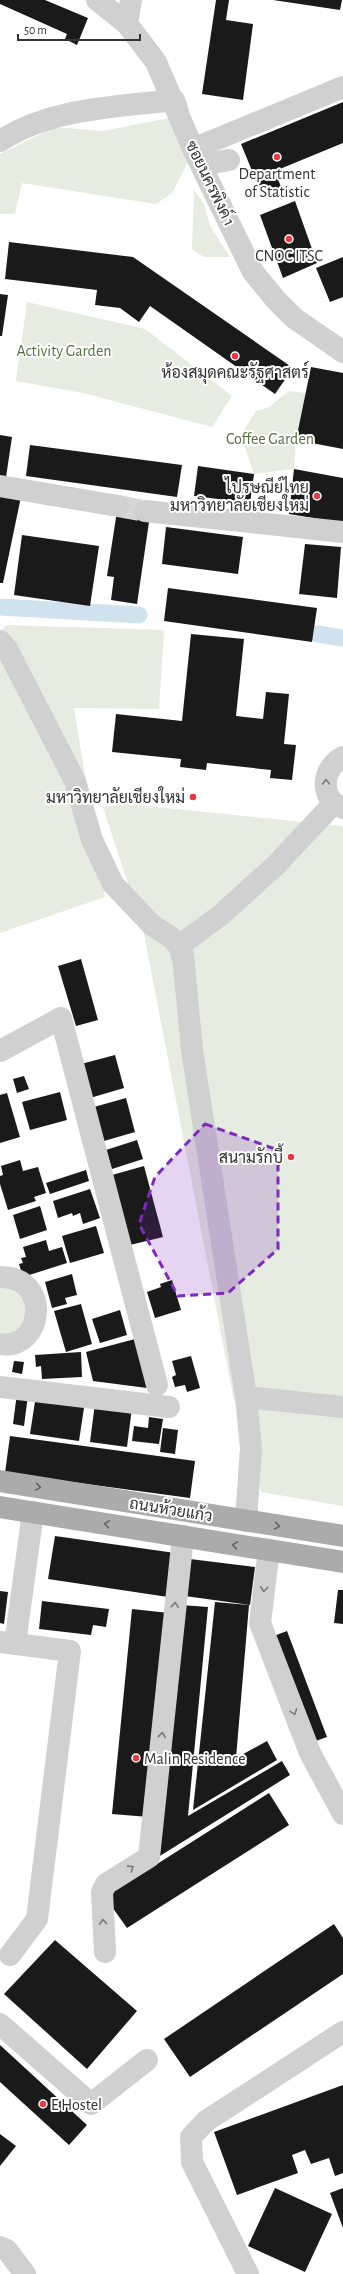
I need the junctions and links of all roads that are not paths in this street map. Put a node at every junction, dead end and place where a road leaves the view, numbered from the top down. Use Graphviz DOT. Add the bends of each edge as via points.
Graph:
graph roads {
  1 [pos="131,0"];
  2 [pos="103,4"];
  3 [pos="127,24"];
  4 [pos="142,43"];
  5 [pos="343,87"];
  6 [pos="174,100"];
  7 [pos="0,141"];
  8 [pos="189,150"];
  9 [pos="229,160"];
  10 [pos="343,352"];
  11 [pos="0,486"];
  12 [pos="118,506"];
  13 [pos="145,511"];
  14 [pos="343,532"];
  15 [pos="0,642"];
  16 [pos="343,757"];
  17 [pos="339,805"];
  18 [pos="179,946"];
  19 [pos="0,1051"];
  20 [pos="0,1277"];
  21 [pos="1,1349"];
  22 [pos="157,1385"];
  23 [pos="0,1387"];
  24 [pos="246,1397"];
  25 [pos="343,1403"];
  26 [pos="169,1407"];
  27 [pos="343,1407"];
  28 [pos="0,1481"];
  29 [pos="0,1507"];
  30 [pos="33,1512"];
  31 [pos="246,1521"];
  32 [pos="183,1536"];
  33 [pos="343,1536"];
  34 [pos="269,1550"];
  35 [pos="343,1562"];
  36 [pos="8,1643"];
  37 [pos="343,1814"];
  38 [pos="105,1952"];
  39 [pos="10,1954"];
  40 [pos="0,2024"];
  41 [pos="343,2032"];
  42 [pos="147,2060"];
  43 [pos="0,2247"];
  44 [pos="24,2274"];
  45 [pos="248,2274"];
  1 -- 3 [label="street"];
  2 -- 3 [label="street, ซอยนครพิงค์ 1"];
  2 -- 4 [label="street"];
  3 -- 4 [label="street, ซอยนครพิงค์ 1"];
  4 -- 6 [label="street, ซอยนครพิงค์ 1" via="156,62"];
  5 -- 8 [label="street"];
  6 -- 7 [label="street" via="101,108 47,120"];
  6 -- 8 [label="street, ซอยนครพิงค์ 1"];
  8 -- 9 [label="street" via="202,165"];
  8 -- 10 [label="street, ซอยนครพิงค์ 1" via="253,272 294,318"];
  11 -- 12 [label="street"];
  13 -- 14 [label="street"];
  15 -- 18 [label="street" via="7,649 75,781 92,840 113,884 152,925 172,938"];
  17 -- 16 [label="street, one-way" via="329,796 325,787 325,777 329,767"];
  17 -- 18 [label="street" via="222,914"];
  18 -- 24 [label="street" via="192,1050"];
  19 -- 22 [label="street" via="61,1018"];
  20 -- 21 [label="street" via="19,1280 28,1287 37,1307 34,1324 24,1337"];
  23 -- 26 [label="street"];
  24 -- 25 [label="street"];
  24 -- 27 [label="street"];
  24 -- 31 [label="street" via="251,1448"];
  28 -- 31 [label="main road, ถนนห้วยแก้ว, one-way"];
  29 -- 30 [label="main road, ถนนห้วยแก้ว"];
  32 -- 30 [label="main road, ถนนห้วยแก้ว, one-way"];
  30 -- 36 [label="street"];
  31 -- 33 [label="main road, ถนนห้วยแก้ว, one-way"];
  34 -- 32 [label="main road, ถนนห้วยแก้ว, one-way"];
  38 -- 32 [label="street, one-way" via="102,1892 106,1884 149,1857"];
  34 -- 35 [label="main road, ถนนห้วยแก้ว"];
  34 -- 37 [label="street, one-way" via="260,1623 310,1753"];
  36 -- 39 [label="street" via="70,1650 37,1919"];
  40 -- 42 [label="street" via="91,2104"];
  41 -- 45 [label="street" via="206,2121 191,2137 192,2162"];
  43 -- 44 [label="street" via="7,2250"];
}
